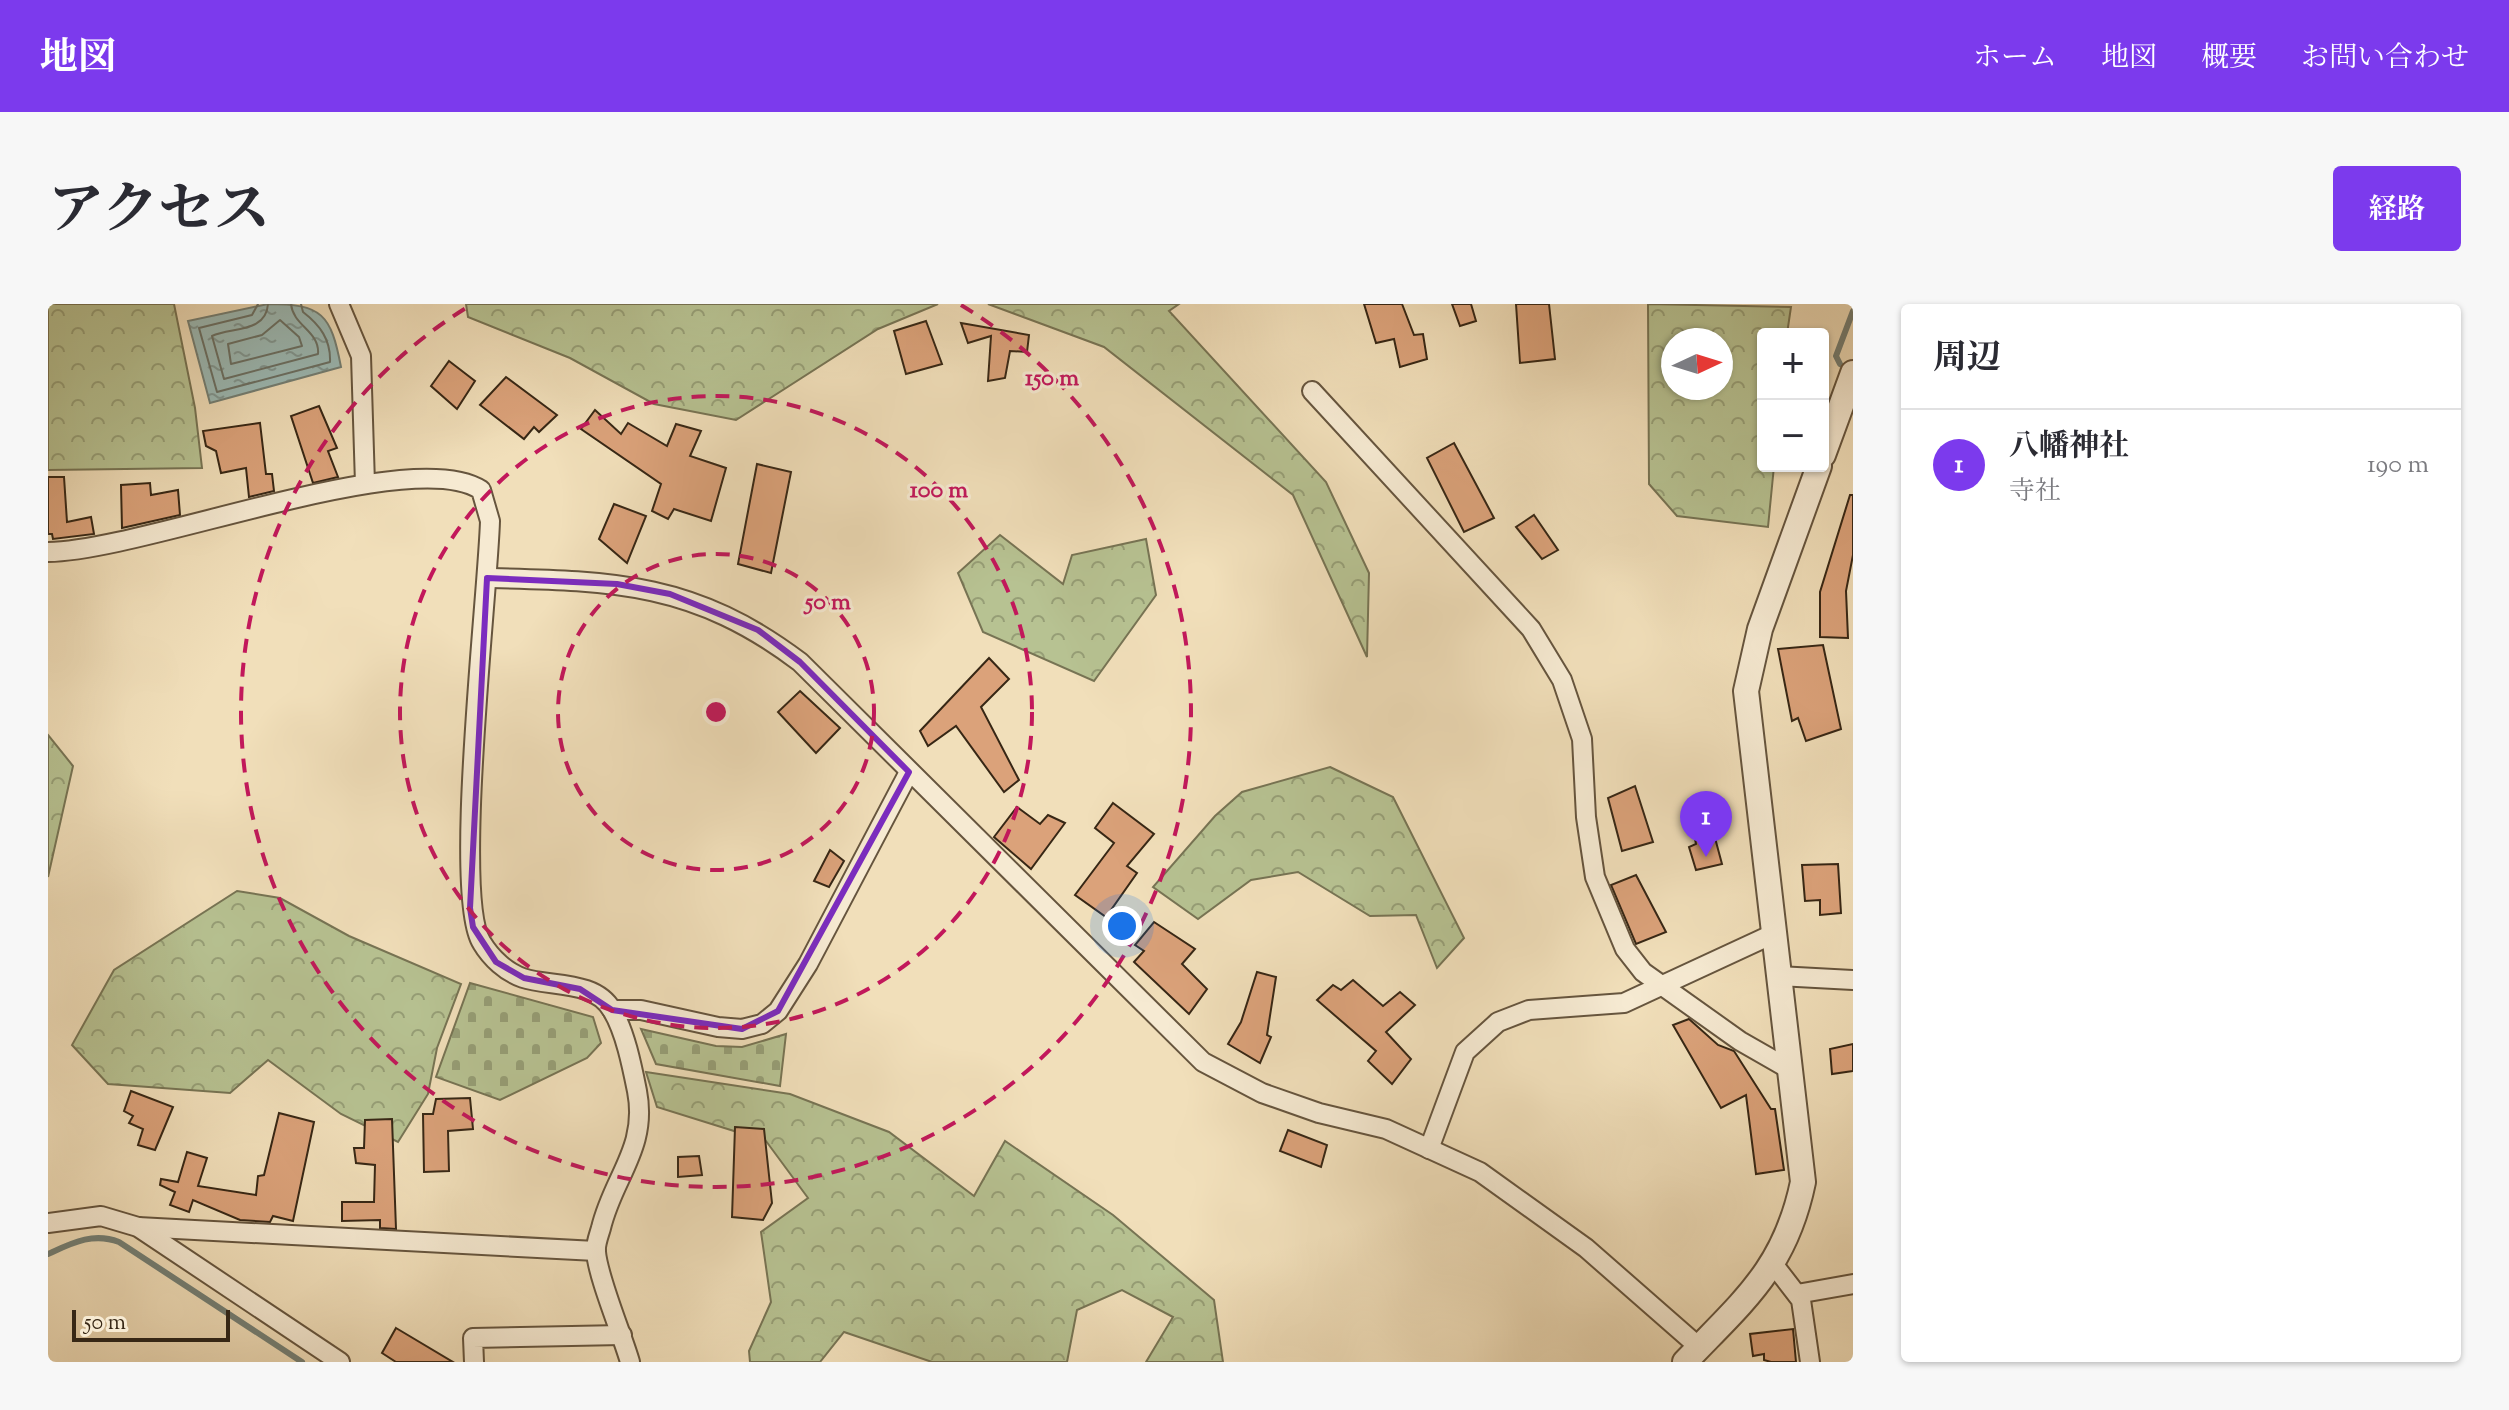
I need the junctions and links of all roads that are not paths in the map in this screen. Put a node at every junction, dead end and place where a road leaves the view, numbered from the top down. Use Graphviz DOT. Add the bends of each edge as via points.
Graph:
graph roads {
  1 [pos="339,304"];
  2 [pos="1853,373"];
  3 [pos="1312,391"];
  4 [pos="1829,439"];
  5 [pos="1817,472"];
  6 [pos="365,484"];
  7 [pos="48,552"];
  8 [pos="487,578"];
  9 [pos="909,772"];
  10 [pos="1773,934"];
  11 [pos="1778,976"];
  12 [pos="1853,980"];
  13 [pos="1663,986"];
  14 [pos="612,1010"];
  15 [pos="1789,1069"];
  16 [pos="1429,1149"];
  17 [pos="48,1223"];
  18 [pos="138,1227"];
  19 [pos="596,1251"];
  20 [pos="1774,1265"];
  21 [pos="1853,1284"];
  22 [pos="1797,1294"];
  23 [pos="622,1335"];
  24 [pos="1692,1354"];
  25 [pos="340,1362"];
  26 [pos="474,1362"];
  27 [pos="630,1362"];
  28 [pos="1810,1362"];
  1 -- 6 [label="street" via="361,356"];
  2 -- 4 [label="street"];
  3 -- 13 [label="street" via="1531,629 1562,680 1582,739 1586,817 1602,899 1625,949"];
  5 -- 10 [label="street" via="1760,629 1746,691"];
  6 -- 7 [label="street" via="150,536"];
  6 -- 8 [label="street" via="445,479 481,490 490,521"];
  8 -- 9 [label="street" via="617,584 714,609 758,630 800,662"];
  8 -- 14 [label="street" via="472,838 473,927 496,962 509,970 580,989"];
  9 -- 14 [label="street" via="808,964 778,1011 762,1024 718,1027 641,1010"];
  9 -- 16 [label="street" via="1203,1062 1262,1093 1386,1129"];
  10 -- 11 [label="street"];
  10 -- 13 [label="street"];
  11 -- 12 [label="street"];
  11 -- 15 [label="street"];
  13 -- 15 [label="street"];
  13 -- 16 [label="street" via="1624,1003 1529,1010 1498,1022 1465,1052"];
  14 -- 19 [label="street" via="637,1089 641,1120 633,1154 605,1211"];
  15 -- 20 [label="street" via="1803,1182 1790,1233"];
  16 -- 24 [label="street" via="1480,1172 1586,1248"];
  17 -- 18 [label="street" via="101,1216"];
  18 -- 19 [label="street"];
  18 -- 25 [label="street"];
  19 -- 23 [label="street"];
  20 -- 22 [label="street"];
  20 -- 24 [label="street"];
  21 -- 22 [label="street"];
  22 -- 28 [label="street"];
  23 -- 26 [label="street" via="473,1338"];
  23 -- 27 [label="street"];
}
